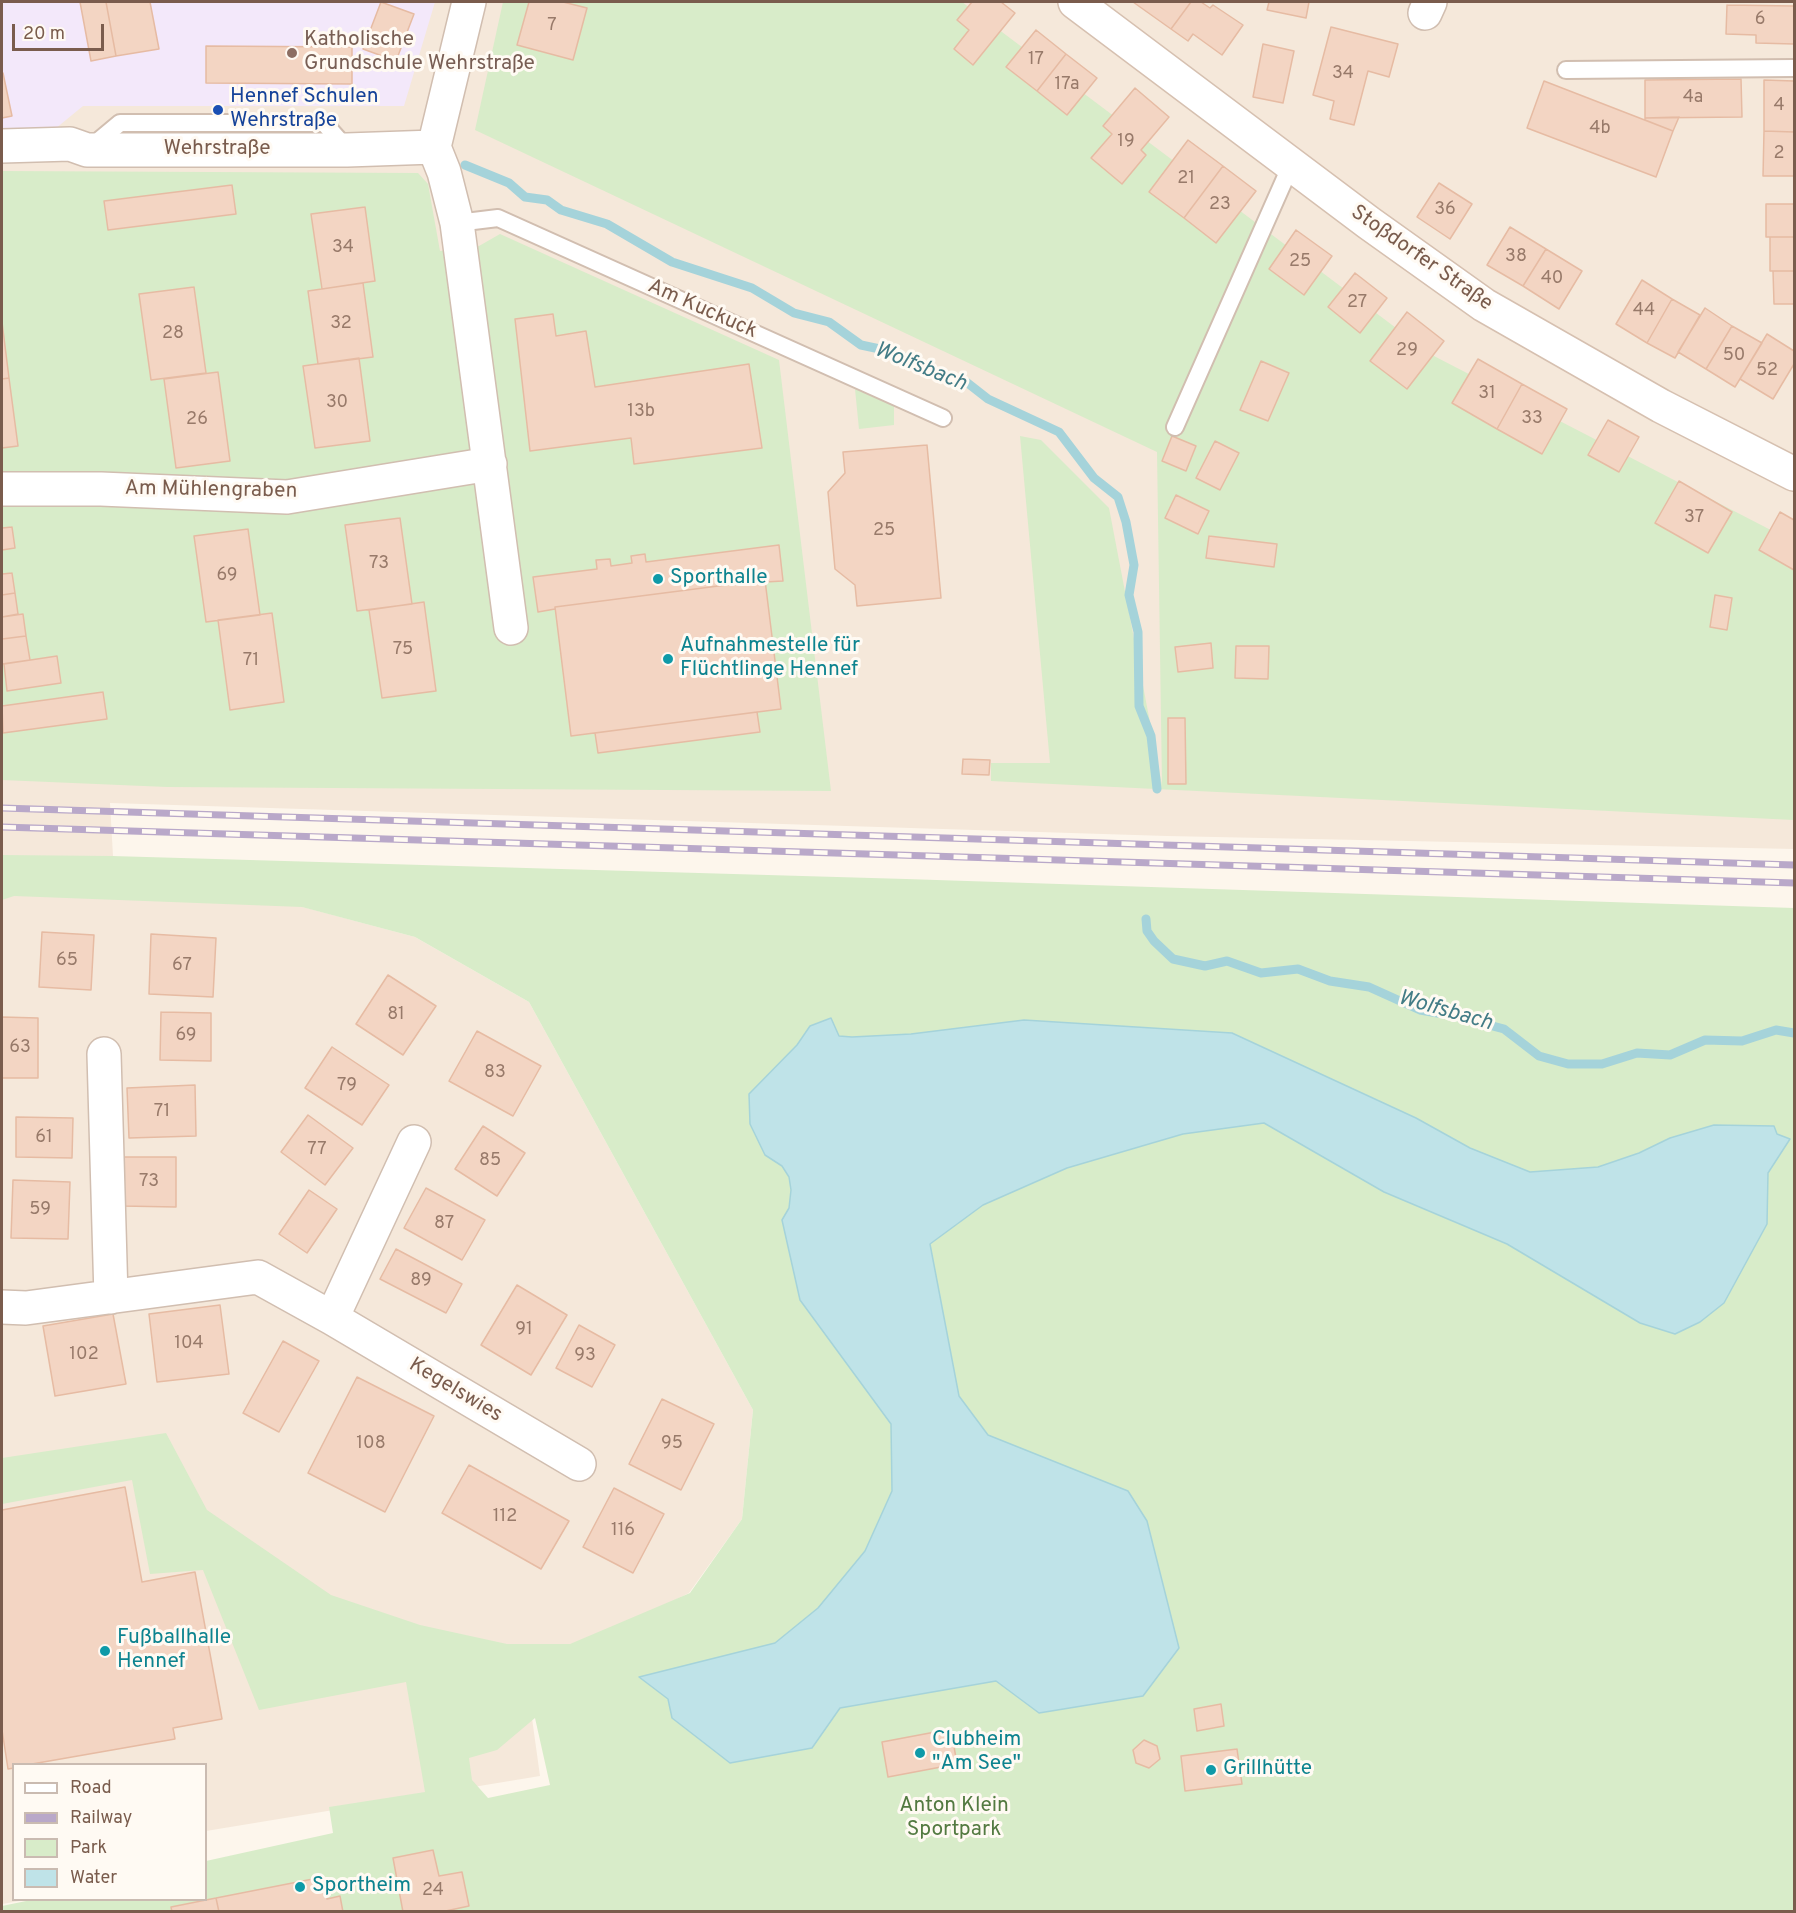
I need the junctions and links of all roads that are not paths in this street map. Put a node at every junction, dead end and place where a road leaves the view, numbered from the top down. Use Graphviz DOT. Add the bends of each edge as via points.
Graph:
graph roads {
  1 [pos="469,2"];
  2 [pos="1075,2"];
  3 [pos="1794,68"];
  4 [pos="1566,70"];
  5 [pos="2,146"];
  6 [pos="434,147"];
  7 [pos="1291,165"];
  8 [pos="457,223"];
  9 [pos="943,418"];
  10 [pos="1175,427"];
  11 [pos="490,464"];
  12 [pos="1794,474"];
  13 [pos="2,489"];
  14 [pos="512,628"];
  15 [pos="104,1054"];
  16 [pos="414,1142"];
  17 [pos="111,1297"];
  18 [pos="2,1307"];
  19 [pos="332,1318"];
  20 [pos="579,1464"];
  1 -- 6 [label="street"];
  2 -- 7 [label="street, Stoßdorfer Straße"];
  3 -- 4 [label="lane"];
  5 -- 6 [label="street, Wehrstraße" via="69,144 87,150"];
  6 -- 8 [label="street"];
  7 -- 10 [label="lane"];
  7 -- 12 [label="street, Stoßdorfer Straße" via="1484,305 1661,406"];
  8 -- 9 [label="lane, Am Kuckuck" via="498,218"];
  8 -- 11 [label="street"];
  11 -- 13 [label="street, Am Mühlengraben" via="287,497"];
  11 -- 14 [label="street"];
  15 -- 17 [label="street"];
  16 -- 19 [label="street"];
  17 -- 18 [label="street, Kegelswies" via="26,1308"];
  17 -- 19 [label="street, Kegelswies" via="258,1278"];
  19 -- 20 [label="street, Kegelswies"];
}
